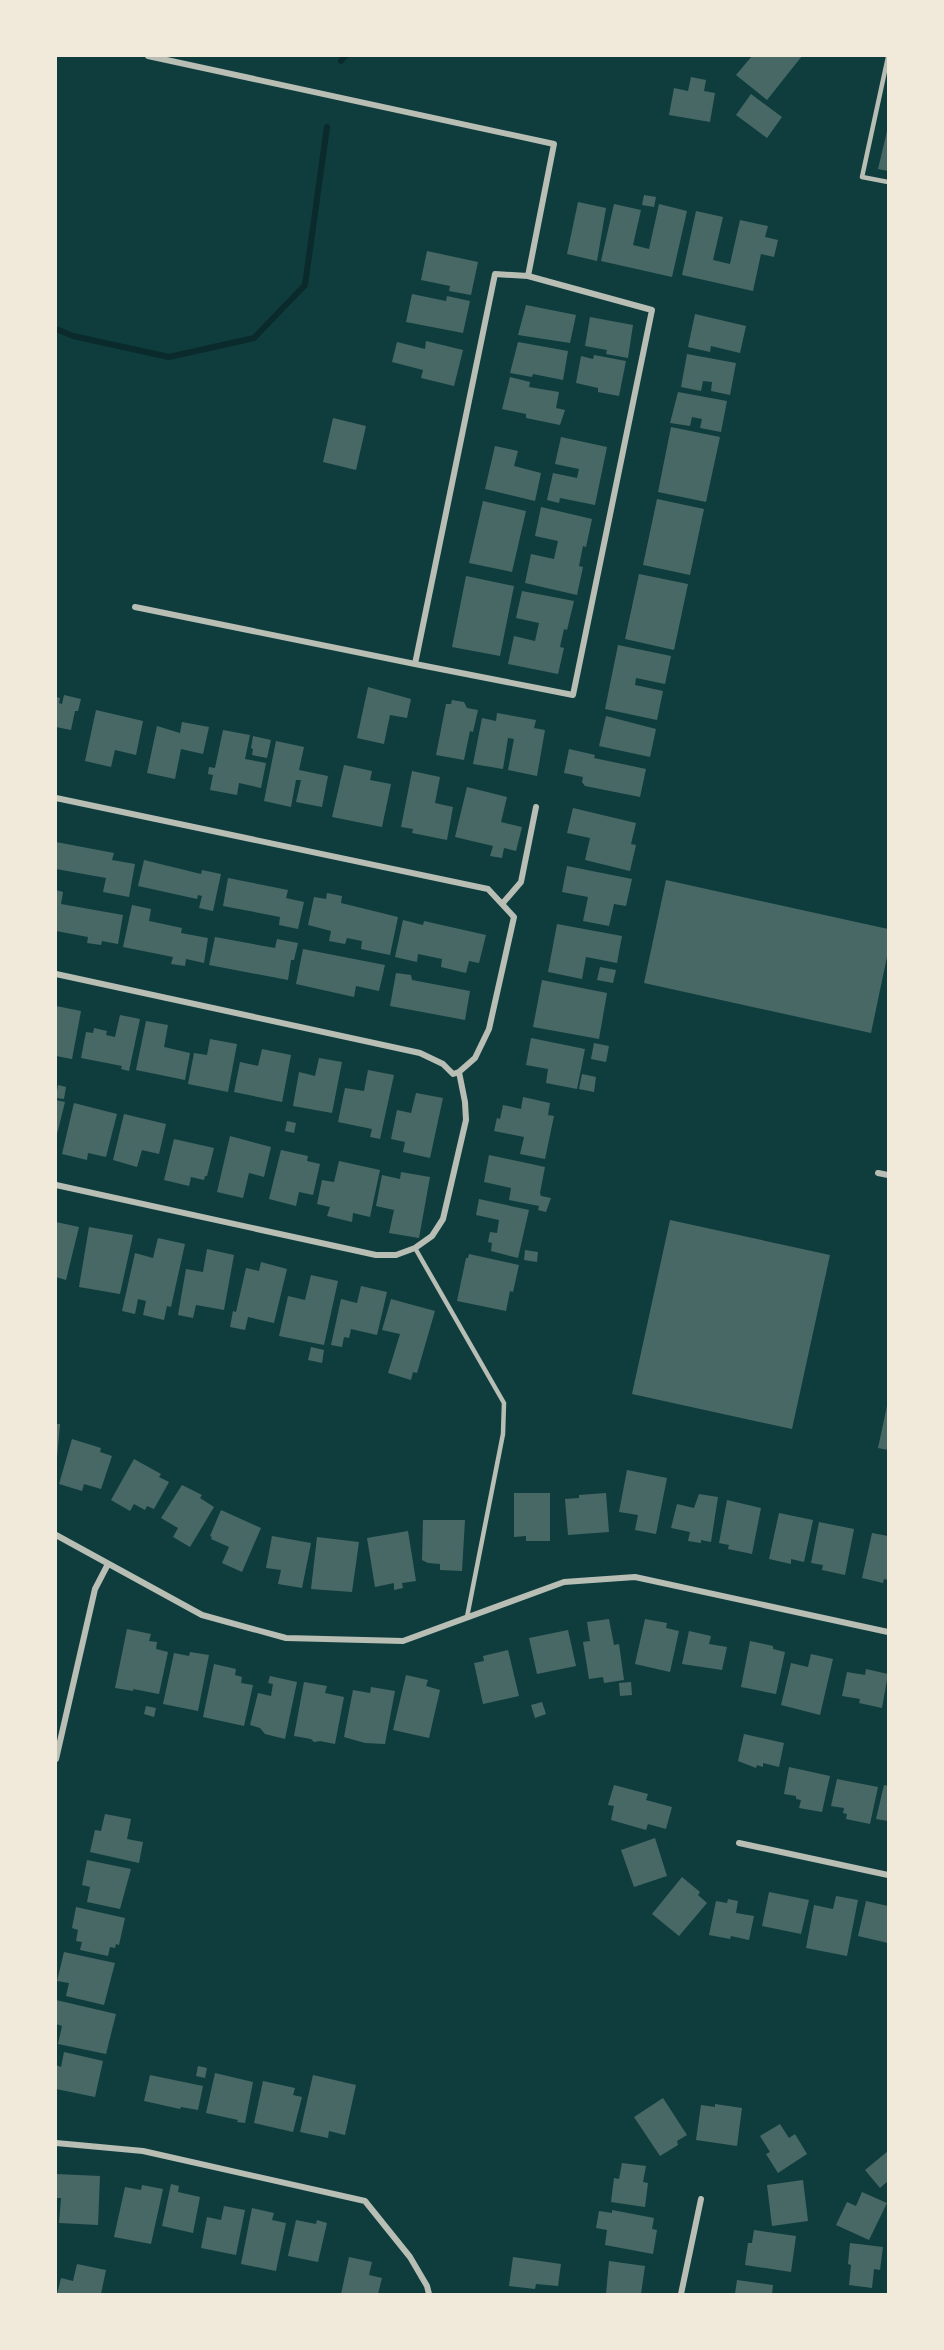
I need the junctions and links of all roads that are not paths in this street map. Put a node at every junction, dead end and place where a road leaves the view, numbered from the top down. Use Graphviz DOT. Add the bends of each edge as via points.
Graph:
graph roads {
  1 [pos="148,56"];
  2 [pos="888,57"];
  3 [pos="888,182"];
  4 [pos="528,276"];
  5 [pos="135,607"];
  6 [pos="415,664"];
  7 [pos="56,798"];
  8 [pos="536,807"];
  9 [pos="502,904"];
  10 [pos="56,974"];
  11 [pos="459,1071"];
  12 [pos="878,1173"];
  13 [pos="888,1175"];
  14 [pos="56,1185"];
  15 [pos="415,1248"];
  16 [pos="56,1535"];
  17 [pos="108,1564"];
  18 [pos="467,1617"];
  19 [pos="888,1632"];
  20 [pos="56,1759"];
  21 [pos="739,1843"];
  22 [pos="888,1875"];
  23 [pos="56,2143"];
  24 [pos="701,2199"];
  25 [pos="429,2295"];
  26 [pos="681,2295"];
  1 -- 4 [label="street" via="554,144"];
  2 -- 3 [label="lane" via="862,177"];
  4 -- 6 [label="street" via="495,274"];
  4 -- 6 [label="street" via="652,310 573,695"];
  5 -- 6 [label="street"];
  7 -- 9 [label="street" via="488,889"];
  8 -- 9 [label="street" via="521,882"];
  9 -- 11 [label="street" via="514,917 489,1029 475,1058"];
  10 -- 11 [label="street" via="420,1053 443,1064 453,1074"];
  11 -- 15 [label="street" via="466,1120 447,1207 432,1236"];
  12 -- 13 [label="street"];
  14 -- 15 [label="street" via="376,1255 396,1255"];
  15 -- 18 [label="lane" via="504,1403 503,1434"];
  16 -- 17 [label="street"];
  17 -- 18 [label="street" via="202,1615 286,1638 403,1641"];
  17 -- 20 [label="street" via="95,1589"];
  18 -- 19 [label="street" via="564,1582 635,1576"];
  21 -- 22 [label="street"];
  23 -- 25 [label="street" via="143,2151 365,2201 410,2257"];
  24 -- 26 [label="street"];
}
